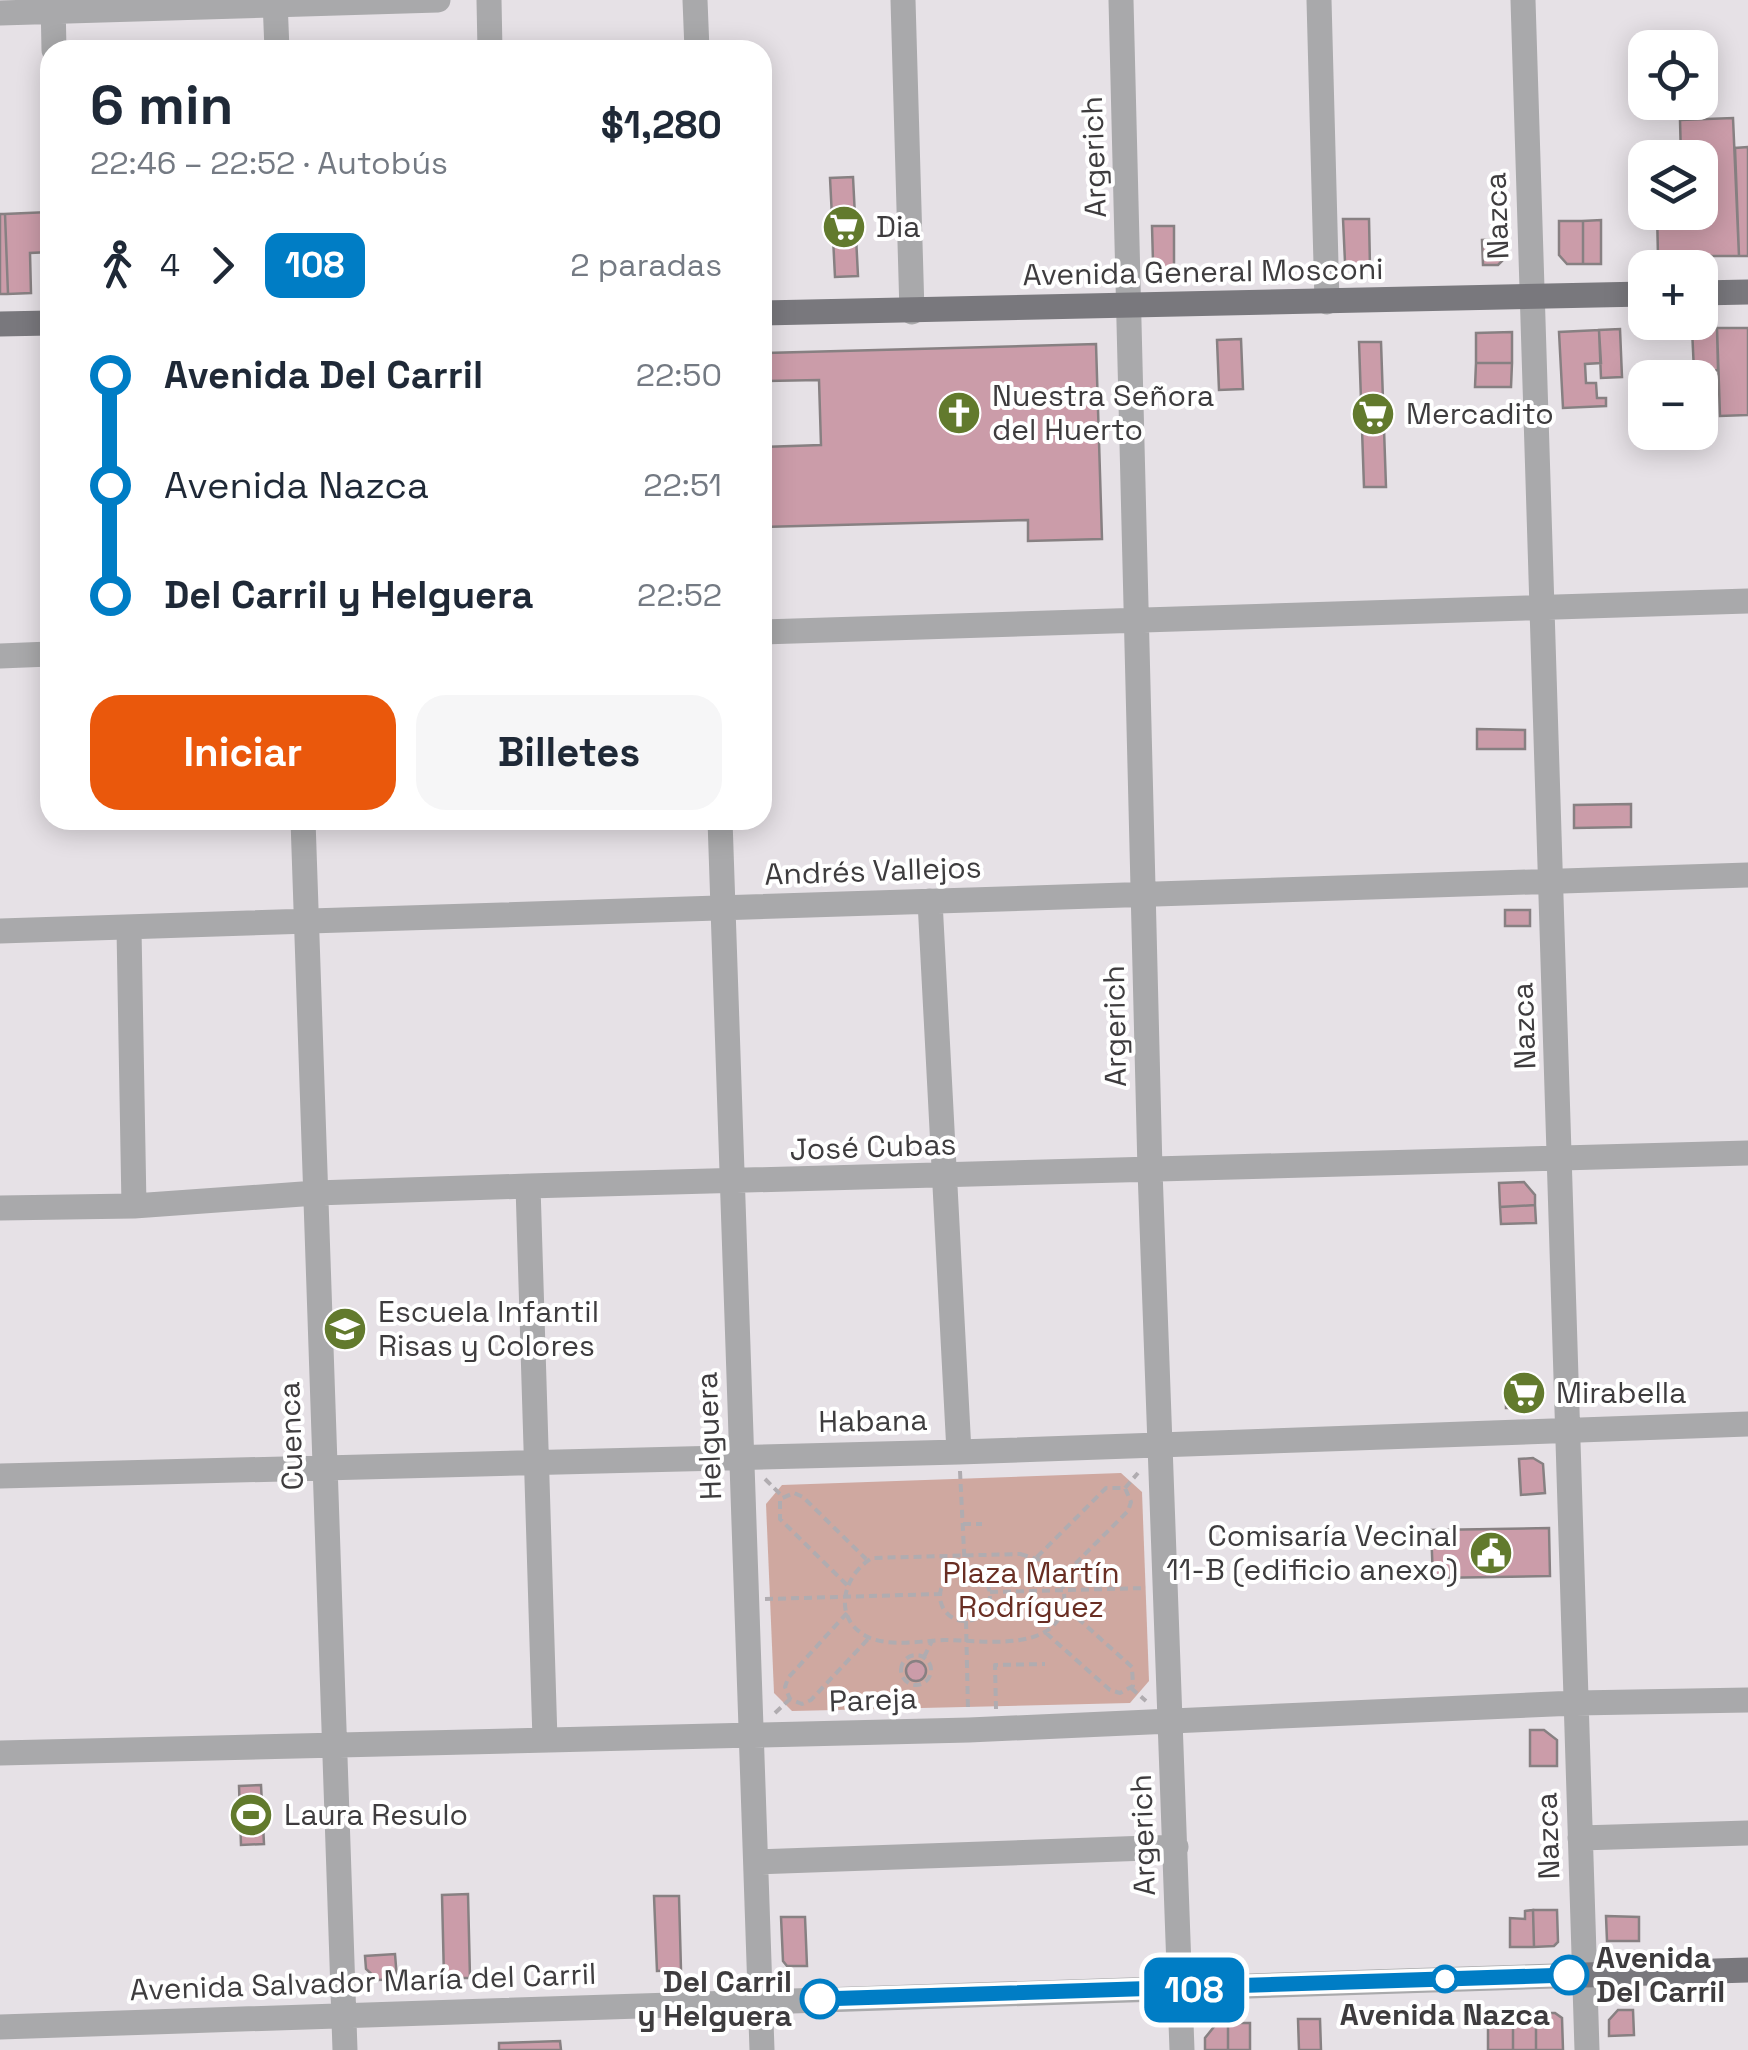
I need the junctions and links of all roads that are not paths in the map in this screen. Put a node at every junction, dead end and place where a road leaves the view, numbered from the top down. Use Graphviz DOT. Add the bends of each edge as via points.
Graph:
graph roads {
  1 [pos="438,0"];
  2 [pos="489,0"];
  3 [pos="696,0"];
  4 [pos="903,0"];
  5 [pos="1121,0"];
  6 [pos="1319,0"];
  7 [pos="1524,0"];
  8 [pos="275,2"];
  9 [pos="53,6"];
  10 [pos="0,13"];
  11 [pos="54,40"];
  12 [pos="277,40"];
  13 [pos="490,40"];
  14 [pos="697,40"];
  15 [pos="1748,292"];
  16 [pos="1718,293"];
  17 [pos="1628,294"];
  18 [pos="1532,297"];
  19 [pos="1327,302"];
  20 [pos="1132,308"];
  21 [pos="912,312"];
  22 [pos="772,313"];
  23 [pos="40,323"];
  24 [pos="0,324"];
  25 [pos="1748,602"];
  26 [pos="1539,608"];
  27 [pos="1138,621"];
  28 [pos="772,632"];
  29 [pos="40,654"];
  30 [pos="0,656"];
  31 [pos="303,830"];
  32 [pos="720,830"];
  33 [pos="1748,874"];
  34 [pos="1551,880"];
  35 [pos="1145,896"];
  36 [pos="930,901"];
  37 [pos="722,910"];
  38 [pos="306,922"];
  39 [pos="129,929"];
  40 [pos="0,931"];
  41 [pos="1748,1154"];
  42 [pos="1562,1156"];
  43 [pos="1150,1170"];
  44 [pos="946,1177"];
  45 [pos="734,1183"];
  46 [pos="528,1186"];
  47 [pos="316,1193"];
  48 [pos="134,1206"];
  49 [pos="0,1208"];
  50 [pos="1748,1424"];
  51 [pos="1567,1428"];
  52 [pos="1164,1442"];
  53 [pos="958,1452"];
  54 [pos="742,1458"];
  55 [pos="540,1462"];
  56 [pos="325,1468"];
  57 [pos="0,1476"];
  58 [pos="1748,1700"];
  59 [pos="1576,1703"];
  60 [pos="1172,1723"];
  61 [pos="752,1736"];
  62 [pos="545,1740"];
  63 [pos="335,1744"];
  64 [pos="0,1754"];
  65 [pos="1748,1834"];
  66 [pos="1580,1838"];
  67 [pos="1176,1846"];
  68 [pos="757,1862"];
  69 [pos="1748,1970"];
  70 [pos="1585,1975"];
  71 [pos="1180,1991"];
  72 [pos="761,2001"];
  73 [pos="344,2013"];
  74 [pos="0,2028"];
  75 [pos="345,2050"];
  76 [pos="762,2050"];
  77 [pos="1182,2050"];
  78 [pos="1588,2050"];
  1 -- 8 [label="street"];
  2 -- 13 [label="street"];
  3 -- 14 [label="street"];
  4 -- 21 [label="street"];
  5 -- 20 [label="street, Argerich"];
  6 -- 19 [label="street"];
  7 -- 18 [label="street, Nazca"];
  8 -- 9 [label="street"];
  8 -- 12 [label="street"];
  9 -- 10 [label="street"];
  9 -- 11 [label="street"];
  15 -- 16 [label="main road"];
  17 -- 18 [label="main road, Avenida General Mosconi"];
  18 -- 19 [label="main road, Avenida General Mosconi"];
  18 -- 26 [label="street, Nazca"];
  19 -- 20 [label="main road, Avenida General Mosconi"];
  20 -- 21 [label="main road, Avenida General Mosconi"];
  20 -- 27 [label="street, Argerich"];
  21 -- 22 [label="main road, Avenida General Mosconi"];
  23 -- 24 [label="main road"];
  25 -- 26 [label="street"];
  26 -- 27 [label="street"];
  26 -- 34 [label="street, Nazca"];
  27 -- 28 [label="street"];
  27 -- 35 [label="street, Argerich"];
  29 -- 30 [label="street"];
  31 -- 38 [label="street, Cuenca"];
  32 -- 37 [label="street, Helguera"];
  33 -- 34 [label="street, Andrés Vallejos"];
  34 -- 35 [label="street, Andrés Vallejos"];
  34 -- 42 [label="street, Nazca"];
  35 -- 36 [label="street, Andrés Vallejos"];
  35 -- 43 [label="street, Argerich"];
  36 -- 37 [label="street, Andrés Vallejos"];
  36 -- 44 [label="street"];
  37 -- 38 [label="street, Andrés Vallejos"];
  37 -- 45 [label="street, Helguera"];
  38 -- 39 [label="street, Andrés Vallejos"];
  38 -- 47 [label="street, Cuenca"];
  39 -- 40 [label="street, Andrés Vallejos"];
  39 -- 48 [label="street"];
  41 -- 42 [label="street, José Cubas"];
  42 -- 43 [label="street, José Cubas"];
  42 -- 51 [label="street, Nazca"];
  43 -- 44 [label="street, José Cubas"];
  43 -- 52 [label="street, Argerich"];
  44 -- 45 [label="street, José Cubas"];
  44 -- 53 [label="street"];
  45 -- 46 [label="street, José Cubas"];
  45 -- 54 [label="street, Helguera"];
  46 -- 47 [label="street, José Cubas"];
  46 -- 55 [label="street"];
  47 -- 48 [label="street, José Cubas"];
  47 -- 56 [label="street, Cuenca"];
  48 -- 49 [label="street, José Cubas"];
  50 -- 51 [label="street, Habana"];
  51 -- 52 [label="street, Habana"];
  51 -- 59 [label="street, Nazca"];
  52 -- 53 [label="street, Habana"];
  52 -- 60 [label="street, Argerich"];
  53 -- 54 [label="street, Habana"];
  54 -- 55 [label="street, Habana"];
  54 -- 61 [label="street, Helguera"];
  55 -- 56 [label="street, Habana"];
  55 -- 62 [label="street"];
  56 -- 57 [label="street, Habana"];
  56 -- 63 [label="street, Cuenca"];
  58 -- 59 [label="street, Pareja"];
  59 -- 60 [label="street, Pareja"];
  59 -- 66 [label="street, Nazca"];
  60 -- 61 [label="street, Pareja"];
  60 -- 67 [label="street, Argerich"];
  61 -- 62 [label="street, Pareja"];
  61 -- 68 [label="street, Helguera"];
  62 -- 63 [label="street, Pareja"];
  63 -- 64 [label="street, Pareja"];
  63 -- 73 [label="street, Cuenca"];
  65 -- 66 [label="street"];
  66 -- 70 [label="street, Nazca"];
  67 -- 68 [label="street"];
  67 -- 71 [label="street, Argerich"];
  68 -- 72 [label="street, Helguera"];
  69 -- 70 [label="main road, Avenida Salvador María del Carril"];
  70 -- 71 [label="street, Avenida Salvador María del Carril"];
  70 -- 78 [label="street, Nazca"];
  71 -- 72 [label="street, Avenida Salvador María del Carril"];
  71 -- 77 [label="street, Argerich"];
  72 -- 73 [label="street, Avenida Salvador María del Carril"];
  72 -- 76 [label="street, Helguera"];
  73 -- 74 [label="street, Avenida Salvador María del Carril"];
  73 -- 75 [label="street, Cuenca"];
}
